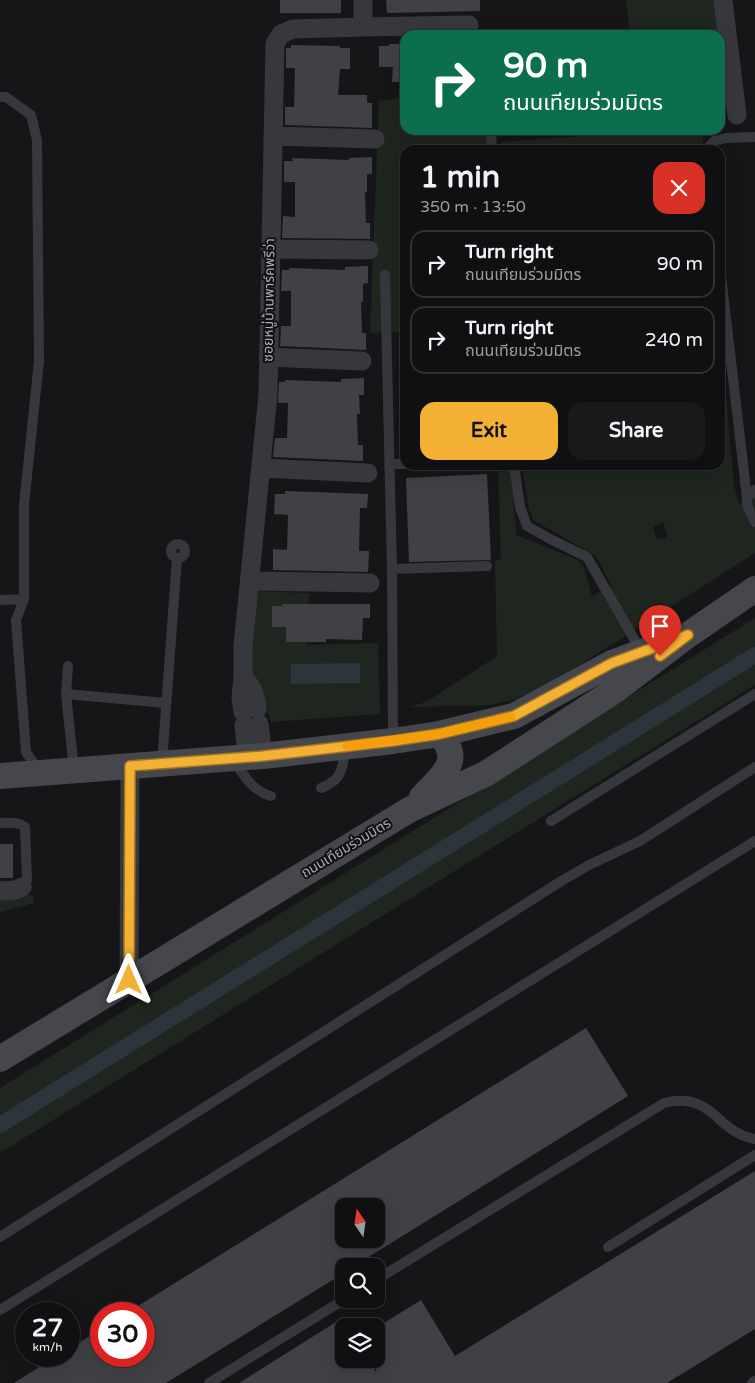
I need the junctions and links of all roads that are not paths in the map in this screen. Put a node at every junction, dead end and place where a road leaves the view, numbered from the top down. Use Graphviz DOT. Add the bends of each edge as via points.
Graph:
graph roads {
  1 [pos="363,0"];
  2 [pos="724,0"];
  3 [pos="469,25"];
  4 [pos="363,27"];
  5 [pos="0,97"];
  6 [pos="737,115"];
  7 [pos="273,136"];
  8 [pos="755,137"];
  9 [pos="375,140"];
  10 [pos="710,145"];
  11 [pos="270,249"];
  12 [pos="369,250"];
  13 [pos="385,275"];
  14 [pos="725,304"];
  15 [pos="268,357"];
  16 [pos="362,361"];
  17 [pos="389,464"];
  18 [pos="400,464"];
  19 [pos="261,468"];
  20 [pos="515,470"];
  21 [pos="368,473"];
  22 [pos="751,494"];
  23 [pos="755,522"];
  24 [pos="177,558"];
  25 [pos="487,566"];
  26 [pos="392,569"];
  27 [pos="250,580"];
  28 [pos="370,583"];
  29 [pos="755,589"];
  30 [pos="24,599"];
  31 [pos="0,600"];
  32 [pos="688,635"];
  33 [pos="642,652"];
  34 [pos="68,666"];
  35 [pos="66,694"];
  36 [pos="755,694"];
  37 [pos="166,703"];
  38 [pos="439,734"];
  39 [pos="393,741"];
  40 [pos="346,746"];
  41 [pos="248,757"];
  42 [pos="162,763"];
  43 [pos="130,766"];
  44 [pos="755,767"];
  45 [pos="74,770"];
  46 [pos="41,773"];
  47 [pos="0,776"];
  48 [pos="321,788"];
  49 [pos="271,796"];
  50 [pos="409,810"];
  51 [pos="552,821"];
  52 [pos="0,823"];
  53 [pos="755,841"];
  54 [pos="22,887"];
  55 [pos="0,891"];
  56 [pos="129,980"];
  57 [pos="0,1059"];
  58 [pos="755,1139"];
  59 [pos="755,1155"];
  60 [pos="0,1237"];
  61 [pos="608,1248"];
  62 [pos="385,1274"];
  63 [pos="335,1305"];
  64 [pos="0,1310"];
  65 [pos="755,1381"];
  66 [pos="209,1383"];
  67 [pos="752,1383"];
  1 -- 4 [label="street"];
  2 -- 6 [label="street"];
  3 -- 4 [label="street, ซอยหมู่บ้านพาร์คพรีว่า"];
  4 -- 7 [label="street, ซอยหมู่บ้านพาร์คพรีว่า" via="293,29 281,34 275,44"];
  5 -- 30 [label="lane" via="6,97 31,115 37,140 39,361 24,505"];
  7 -- 9 [label="street"];
  7 -- 11 [label="street, ซอยหมู่บ้านพาร์คพรีว่า"];
  8 -- 10 [label="lane" via="726,138"];
  11 -- 12 [label="street"];
  11 -- 15 [label="street, ซอยหมู่บ้านพาร์คพรีว่า"];
  13 -- 17 [label="lane"];
  14 -- 22 [label="lane"];
  15 -- 16 [label="street"];
  15 -- 19 [label="street, ซอยหมู่บ้านพาร์คพรีว่า"];
  17 -- 18 [label="lane"];
  17 -- 26 [label="lane"];
  19 -- 21 [label="street"];
  19 -- 27 [label="street, ซอยหมู่บ้านพาร์คพรีว่า"];
  20 -- 33 [label="lane" via="520,507 527,526 587,557"];
  22 -- 23 [label="lane" via="747,505"];
  24 -- 37 [label="lane"];
  25 -- 26 [label="lane"];
  26 -- 39 [label="lane"];
  27 -- 28 [label="street"];
  27 -- 41 [label="street, ซอยหมู่บ้านพาร์คพรีว่า" via="241,698 251,718"];
  29 -- 32 [label="street, ถนนเทียมร่วมมิตร"];
  30 -- 31 [label="lane"];
  30 -- 46 [label="lane" via="16,620 26,752"];
  32 -- 33 [label="street, ถนนเทียมร่วมมิตร"];
  32 -- 50 [label="street, ถนนเทียมร่วมมิตร" via="617,689 486,773"];
  33 -- 38 [label="street, ถนนเทียมร่วมมิตร" via="612,663 514,716"];
  34 -- 35 [label="lane"];
  35 -- 37 [label="lane"];
  35 -- 45 [label="lane"];
  36 -- 51 [label="lane"];
  37 -- 42 [label="lane"];
  38 -- 39 [label="street, ถนนเทียมร่วมมิตร"];
  38 -- 50 [label="street" via="449,747 448,770"];
  39 -- 40 [label="street, ถนนเทียมร่วมมิตร"];
  40 -- 41 [label="street, ถนนเทียมร่วมมิตร"];
  40 -- 48 [label="lane" via="339,777"];
  41 -- 42 [label="street, ถนนเทียมร่วมมิตร"];
  41 -- 49 [label="lane" via="246,780"];
  42 -- 43 [label="street, ถนนเทียมร่วมมิตร"];
  43 -- 45 [label="street, ถนนเทียมร่วมมิตร"];
  43 -- 56 [label="street"];
  44 -- 60 [label="lane" via="640,841 563,880"];
  45 -- 46 [label="street, ถนนเทียมร่วมมิตร"];
  46 -- 47 [label="street, ถนนเทียมร่วมมิตร"];
  50 -- 56 [label="street, ถนนเทียมร่วมมิตร"];
  52 -- 54 [label="lane" via="14,822 25,827 27,880"];
  53 -- 64 [label="lane"];
  54 -- 55 [label="street"];
  56 -- 57 [label="street, ถนนเทียมร่วมมิตร"];
  58 -- 62 [label="lane" via="735,1132 696,1102 664,1103"];
  59 -- 61 [label="lane"];
  63 -- 66 [label="lane"];
  65 -- 67 [label="lane"];
}
